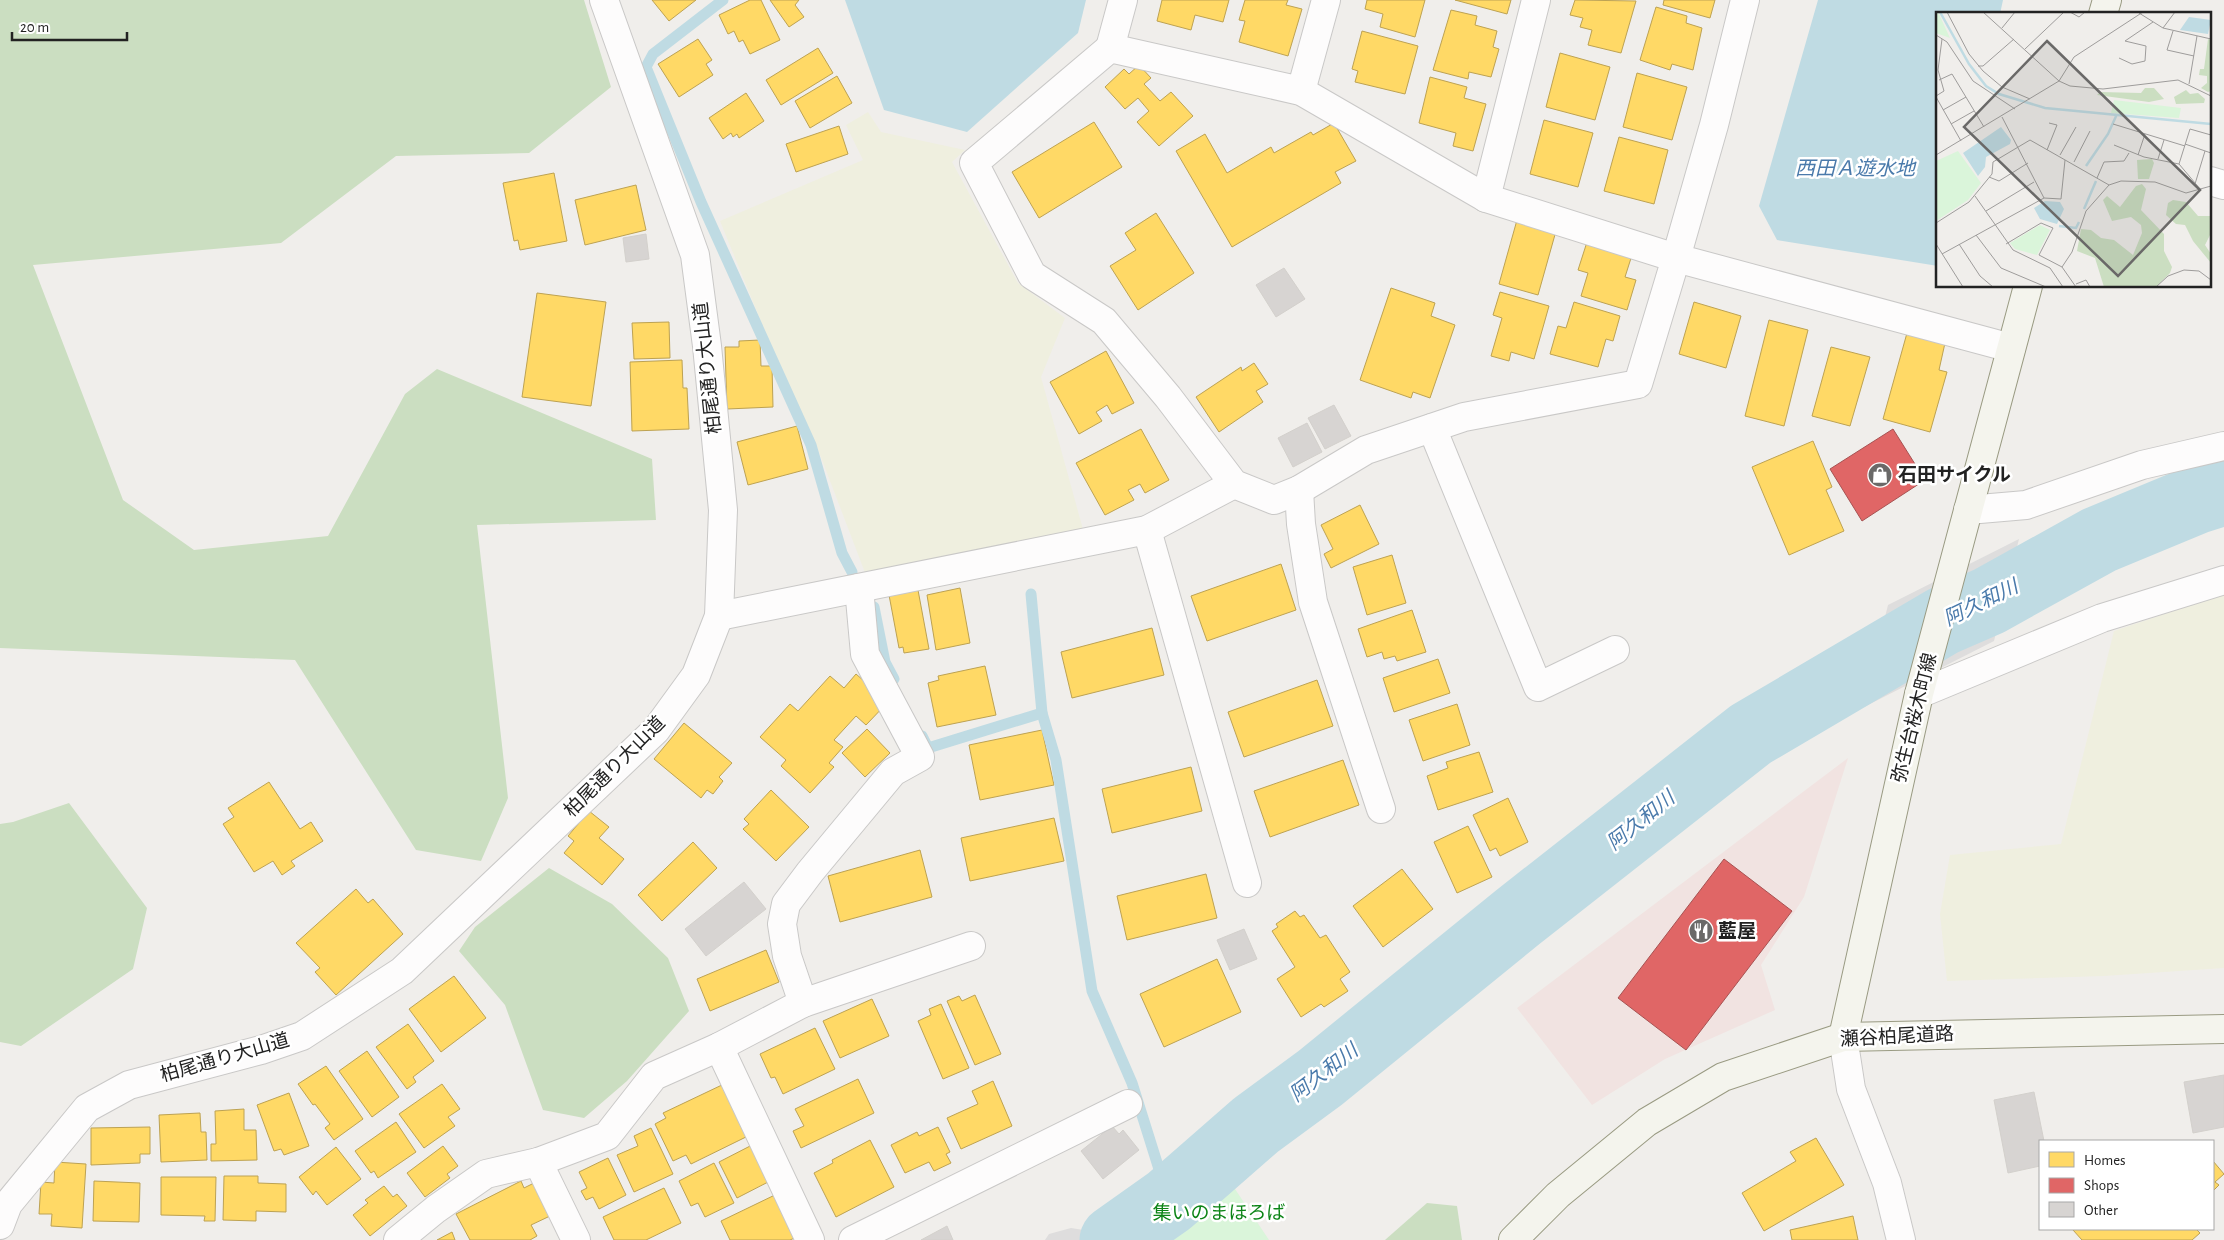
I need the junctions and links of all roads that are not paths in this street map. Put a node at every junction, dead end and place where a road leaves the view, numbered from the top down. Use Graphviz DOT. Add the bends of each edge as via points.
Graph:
graph roads {
  1 [pos="604,0"];
  2 [pos="1123,0"];
  3 [pos="1326,0"];
  4 [pos="1536,0"];
  5 [pos="1745,0"];
  6 [pos="1110,48"];
  7 [pos="1301,91"];
  8 [pos="1486,198"];
  9 [pos="1676,258"];
  10 [pos="2027,288"];
  11 [pos="2011,348"];
  12 [pos="1432,428"];
  13 [pos="2224,446"];
  14 [pos="1234,484"];
  15 [pos="1299,490"];
  16 [pos="1968,510"];
  17 [pos="1146,530"];
  18 [pos="2224,580"];
  19 [pos="859,588"];
  20 [pos="719,616"];
  21 [pos="1615,650"];
  22 [pos="1922,684"];
  23 [pos="1381,810"];
  24 [pos="1247,883"];
  25 [pos="970,946"];
  26 [pos="803,1003"];
  27 [pos="2224,1029"];
  28 [pos="1843,1036"];
  29 [pos="719,1047"];
  30 [pos="1128,1104"];
  31 [pos="538,1162"];
  32 [pos="0,1225"];
  33 [pos="398,1240"];
  34 [pos="576,1240"];
  35 [pos="810,1240"];
  36 [pos="853,1240"];
  37 [pos="1513,1240"];
  38 [pos="1901,1240"];
  1 -- 20 [label="street, 柏尾通り大山道" via="695,255 723,510"];
  2 -- 6 [label="street"];
  3 -- 7 [label="street"];
  4 -- 8 [label="street"];
  5 -- 9 [label="street"];
  6 -- 7 [label="street"];
  6 -- 14 [label="street" via="974,163 1032,275 1104,321 1156,382"];
  7 -- 8 [label="street"];
  8 -- 9 [label="street"];
  9 -- 11 [label="street"];
  9 -- 12 [label="street" via="1638,384 1464,418"];
  10 -- 11 [label="main road, 弥生台桜木町線"];
  11 -- 16 [label="main road, 弥生台桜木町線"];
  12 -- 15 [label="street" via="1366,450"];
  12 -- 21 [label="street" via="1538,686"];
  13 -- 16 [label="street" via="2142,465 2026,505"];
  14 -- 15 [label="street" via="1274,500"];
  14 -- 17 [label="street"];
  15 -- 23 [label="street" via="1313,602"];
  16 -- 22 [label="main road, 弥生台桜木町線"];
  17 -- 19 [label="street"];
  17 -- 24 [label="street"];
  18 -- 22 [label="street" via="2102,618"];
  19 -- 20 [label="street"];
  19 -- 26 [label="street" via="865,654 920,757 893,772 786,904 782,924 786,956"];
  20 -- 32 [label="street, 柏尾通り大山道" via="696,676 656,730 402,971 302,1036 129,1085 86,1108 8,1204"];
  22 -- 28 [label="main road, 弥生台桜木町線"];
  25 -- 26 [label="street"];
  26 -- 29 [label="street"];
  27 -- 28 [label="main road, 瀬谷柏尾道路"];
  28 -- 37 [label="main road, 瀬谷柏尾道路" via="1723,1077 1648,1122 1558,1196"];
  28 -- 38 [label="street" via="1851,1089 1887,1183"];
  29 -- 31 [label="street" via="654,1076 607,1136"];
  29 -- 35 [label="street"];
  30 -- 36 [label="street"];
  31 -- 33 [label="street" via="486,1174"];
  31 -- 34 [label="street"];
}
